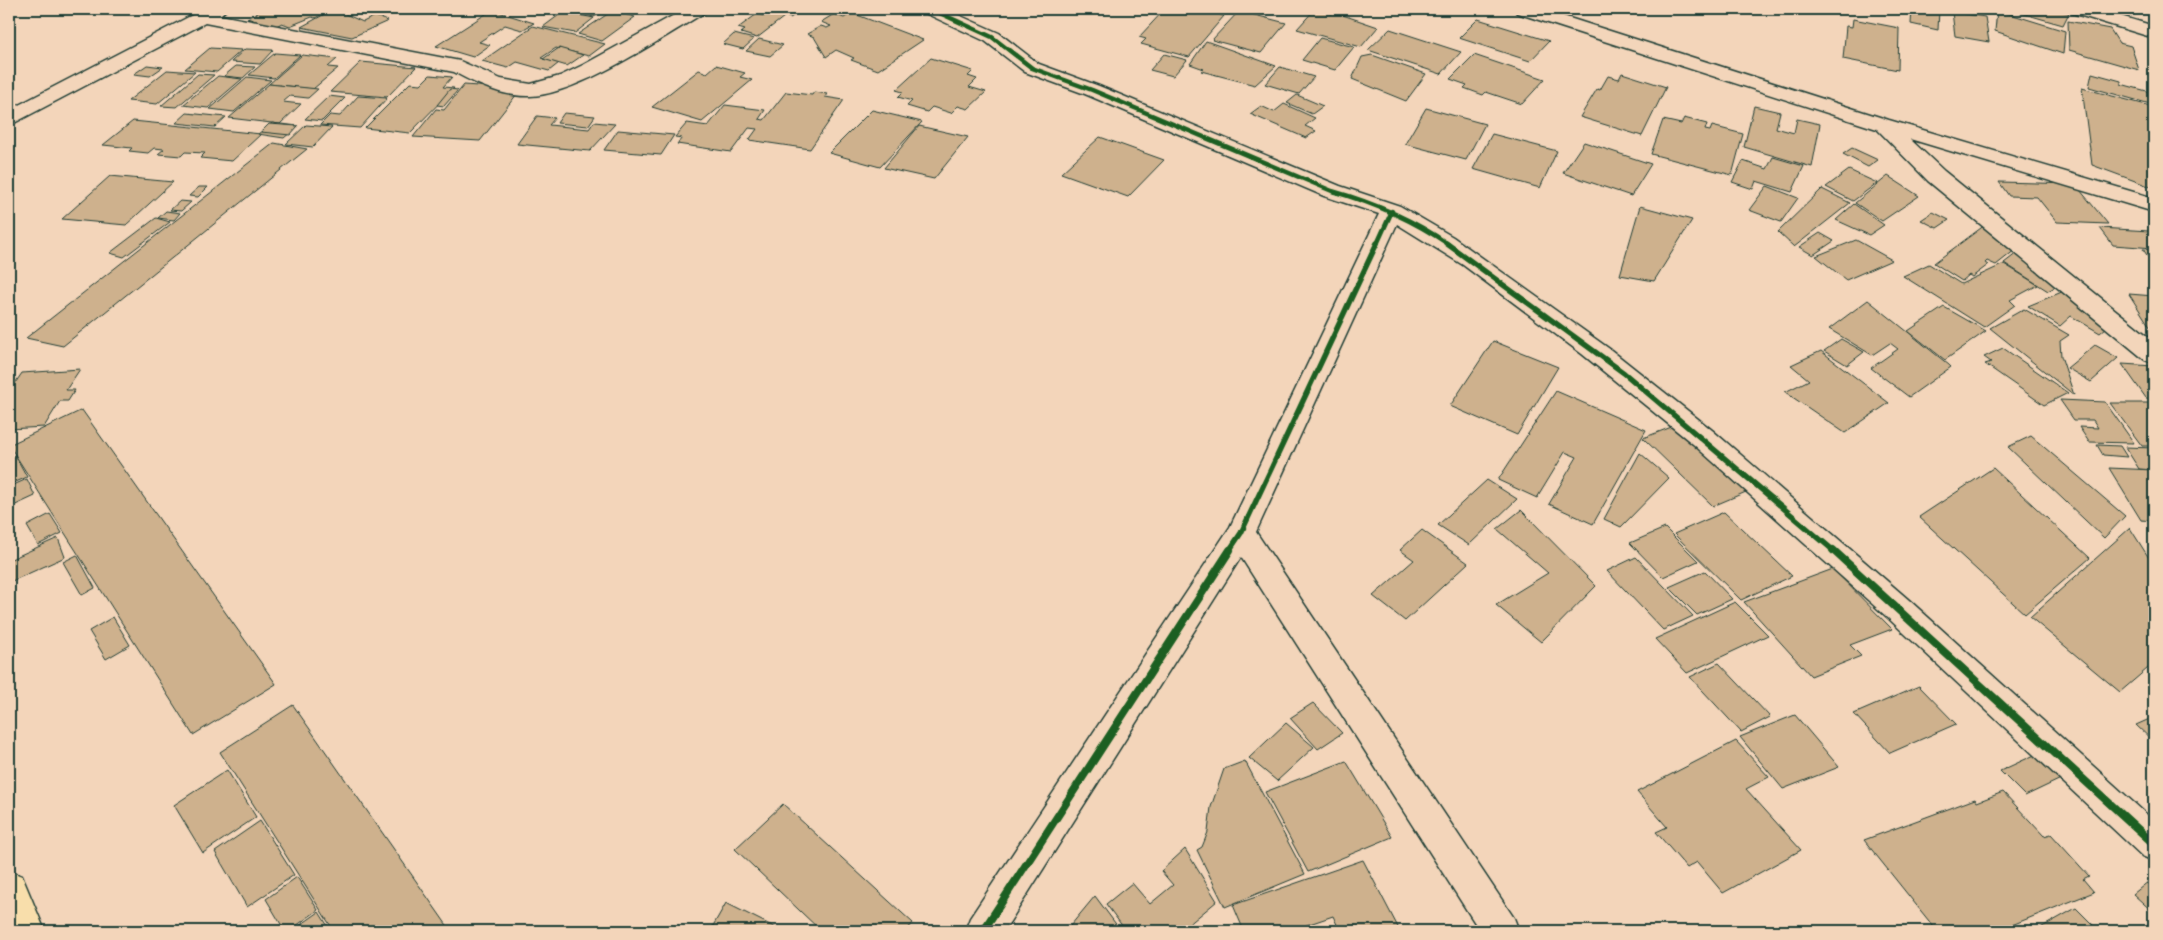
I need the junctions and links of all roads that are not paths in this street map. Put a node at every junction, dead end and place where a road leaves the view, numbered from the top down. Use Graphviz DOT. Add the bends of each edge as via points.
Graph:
graph roads {
  1 [pos="698,9"];
  2 [pos="931,9"];
  3 [pos="1523,9"];
  4 [pos="2078,9"];
  5 [pos="210,13"];
  6 [pos="2154,32"];
  7 [pos="9,118"];
  8 [pos="1882,124"];
  9 [pos="2154,204"];
  10 [pos="1392,211"];
  11 [pos="2154,354"];
  12 [pos="1241,533"];
  13 [pos="2154,844"];
  14 [pos="9,888"];
  15 [pos="27,931"];
  16 [pos="984,931"];
  17 [pos="1501,931"];
  1 -- 5 [label="street" via="570,80 532,90 486,82 460,67"];
  2 -- 10 [label="street" via="992,37 1032,68 1332,191 1359,196"];
  3 -- 8 [label="street"];
  4 -- 6 [label="street"];
  5 -- 7 [label="street"];
  8 -- 9 [label="street"];
  8 -- 11 [label="street" via="1936,176"];
  10 -- 12 [label="street"];
  10 -- 13 [label="street" via="1485,270 1634,380 1857,570"];
  12 -- 16 [label="street"];
  12 -- 17 [label="street"];
  14 -- 15 [label="highway"];
}
